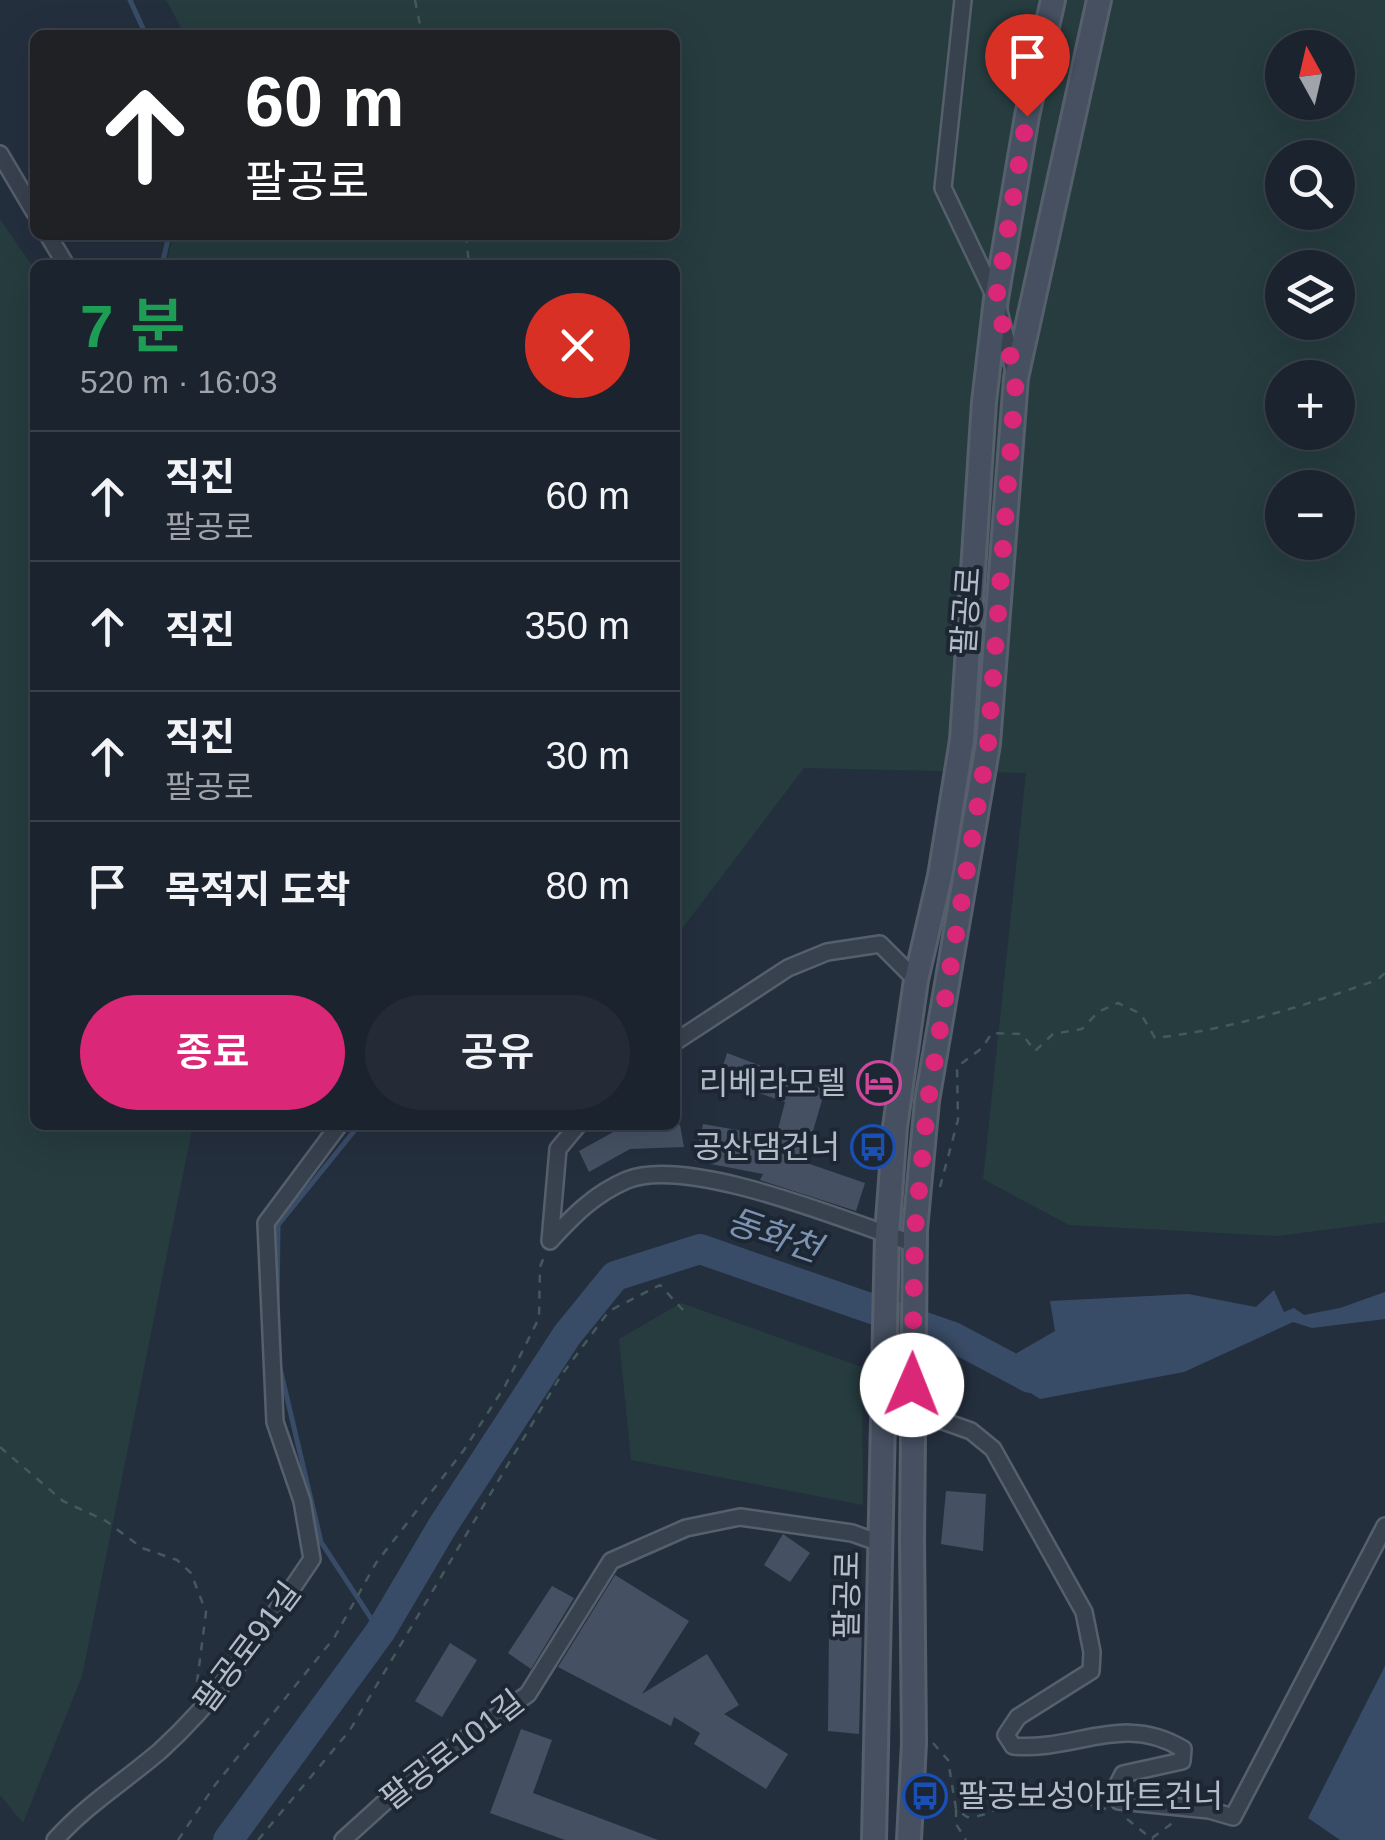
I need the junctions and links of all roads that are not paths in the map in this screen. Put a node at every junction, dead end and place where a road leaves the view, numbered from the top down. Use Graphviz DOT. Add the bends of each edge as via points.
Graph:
graph roads {
  1 [pos="963,0"];
  2 [pos="1053,0"];
  3 [pos="1099,0"];
  4 [pos="0,154"];
  5 [pos="30,204"];
  6 [pos="996,299"];
  7 [pos="1016,378"];
  8 [pos="916,980"];
  9 [pos="680,1039"];
  10 [pos="335,1130"];
  11 [pos="574,1130"];
  12 [pos="887,1235"];
  13 [pos="915,1245"];
  14 [pos="912,1410"];
  15 [pos="1385,1526"];
  16 [pos="880,1543"];
  17 [pos="55,1840"];
  18 [pos="343,1840"];
  19 [pos="874,1840"];
  20 [pos="909,1840"];
  1 -- 6 [label="street" via="943,188"];
  2 -- 6 [label="main road, 팔공로"];
  3 -- 7 [label="main road, 팔공로"];
  4 -- 5 [label="street"];
  6 -- 7 [label="street"];
  6 -- 8 [label="main road, 팔공로" via="962,740"];
  7 -- 13 [label="main road, 팔공로" via="988,744 930,1084"];
  8 -- 9 [label="street" via="880,944 828,952 788,968"];
  8 -- 12 [label="main road, 팔공로"];
  10 -- 17 [label="street, 팔공로91길" via="266,1223 275,1422 302,1502 312,1559 202,1709"];
  11 -- 12 [label="street" via="558,1149 550,1242 582,1206 629,1179 674,1172 734,1184"];
  12 -- 13 [label="street"];
  12 -- 16 [label="main road, 팔공로"];
  13 -- 14 [label="main road, 팔공로"];
  14 -- 15 [label="street" via="971,1431 993,1449 1084,1612 1091,1671 1018,1716 1006,1735 1013,1746 1122,1732 1163,1736 1183,1749 1182,1761 1123,1774 1119,1800 1233,1817"];
  14 -- 20 [label="main road, 팔공로"];
  16 -- 18 [label="street, 팔공로101길" via="740,1517 686,1528 612,1561 528,1694 418,1772"];
  16 -- 19 [label="main road, 팔공로"];
}
